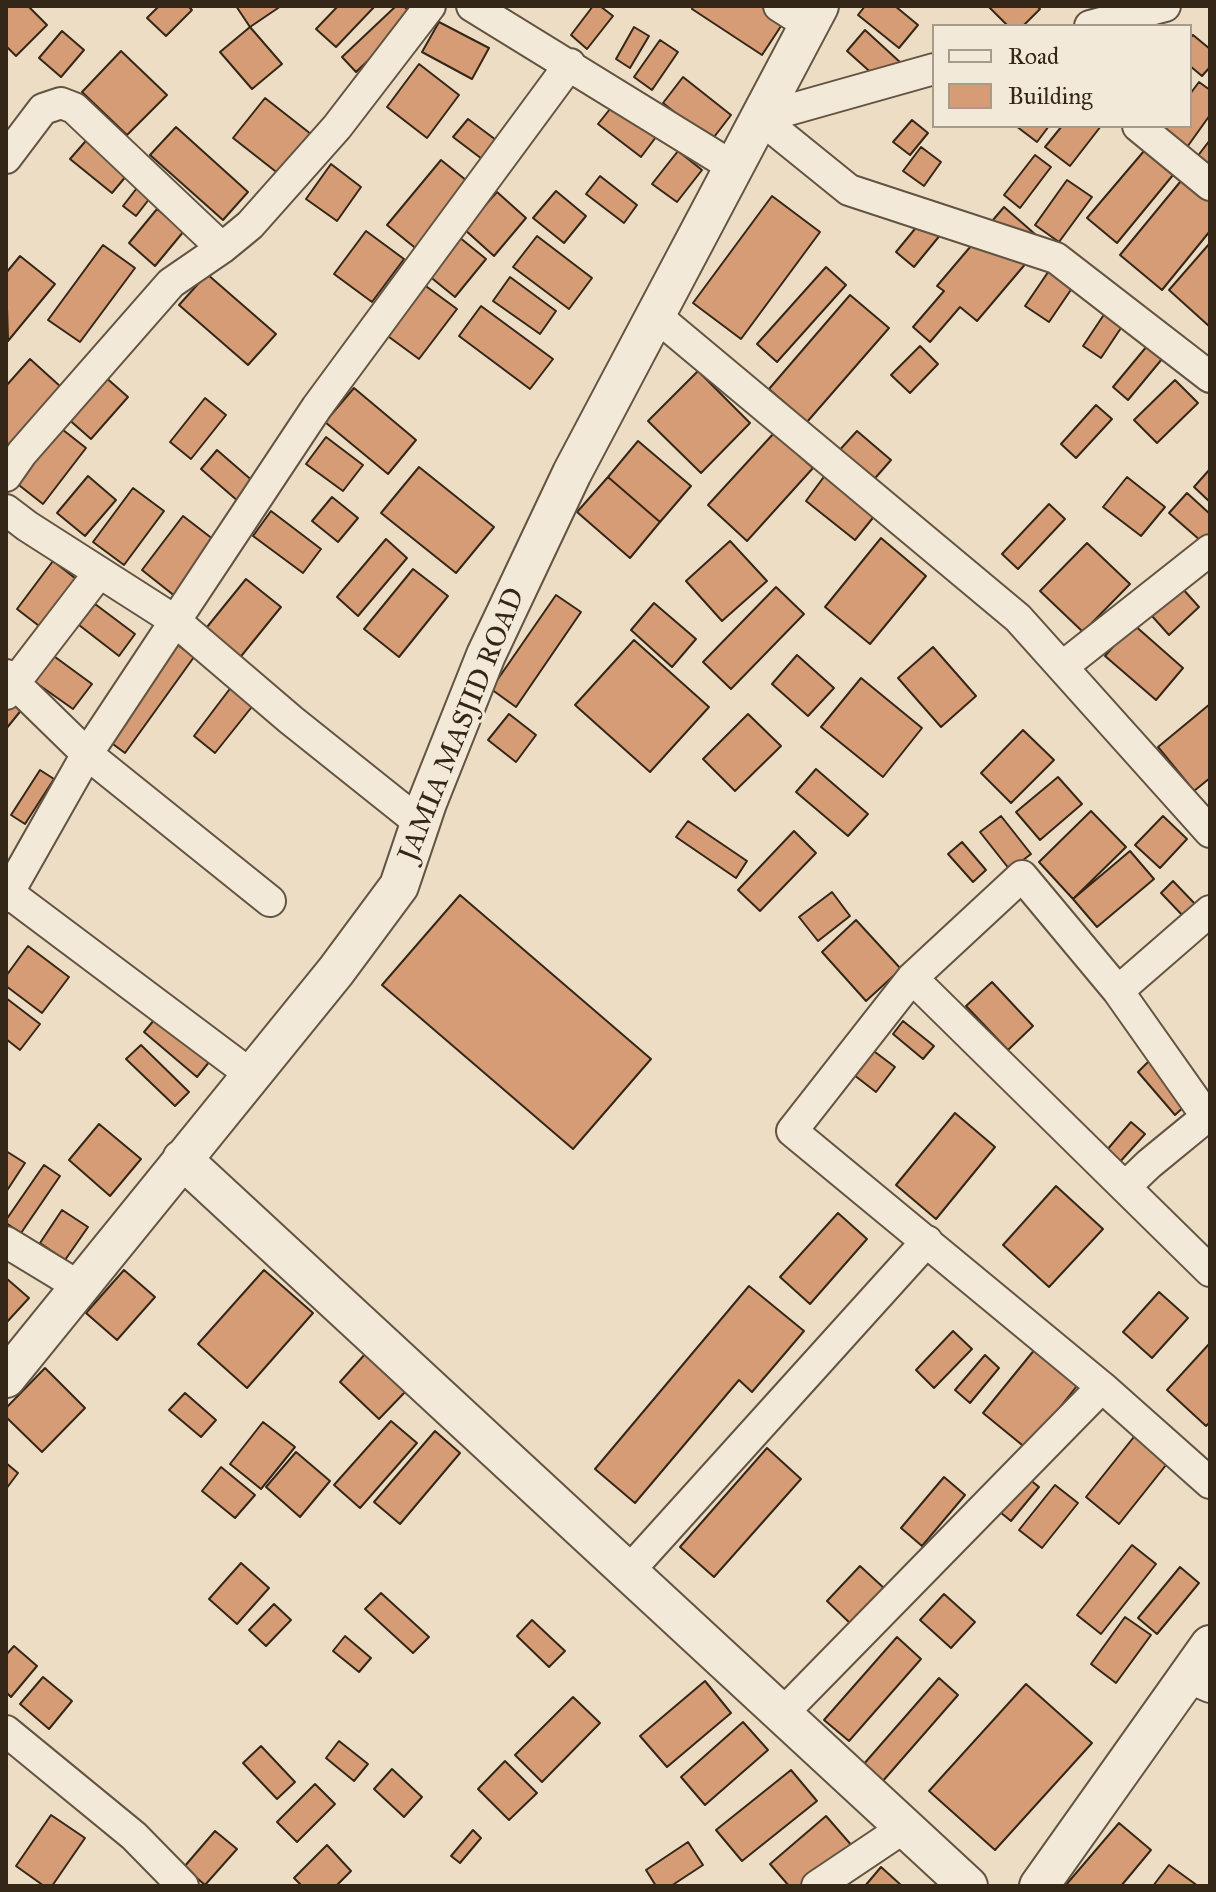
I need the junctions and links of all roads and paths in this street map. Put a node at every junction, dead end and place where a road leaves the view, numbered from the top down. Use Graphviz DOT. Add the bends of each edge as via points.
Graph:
graph roads {
  1 [pos="430,6"];
  2 [pos="472,6"];
  3 [pos="1165,6"];
  4 [pos="802,12"];
  5 [pos="1098,24"];
  6 [pos="570,64"];
  7 [pos="932,70"];
  8 [pos="760,118"];
  9 [pos="1140,128"];
  10 [pos="6,158"];
  11 [pos="735,168"];
  12 [pos="1210,185"];
  13 [pos="222,248"];
  14 [pos="655,315"];
  15 [pos="1210,377"];
  16 [pos="6,476"];
  17 [pos="6,510"];
  18 [pos="1210,550"];
  19 [pos="99,573"];
  20 [pos="174,620"];
  21 [pos="1062,667"];
  22 [pos="9,684"];
  23 [pos="87,754"];
  24 [pos="420,823"];
  25 [pos="1210,832"];
  26 [pos="7,894"];
  27 [pos="270,901"];
  28 [pos="1210,911"];
  29 [pos="912,978"];
  30 [pos="1118,991"];
  31 [pos="250,1074"];
  32 [pos="1209,1116"];
  33 [pos="182,1159"];
  34 [pos="1125,1187"];
  35 [pos="927,1241"];
  36 [pos="6,1242"];
  37 [pos="1210,1271"];
  38 [pos="80,1287"];
  39 [pos="6,1378"];
  40 [pos="1102,1387"];
  41 [pos="1210,1483"];
  42 [pos="628,1572"];
  43 [pos="1210,1645"];
  44 [pos="1198,1682"];
  45 [pos="782,1714"];
  46 [pos="6,1731"];
  47 [pos="905,1827"];
  48 [pos="183,1886"];
  49 [pos="817,1886"];
  50 [pos="968,1886"];
  51 [pos="1039,1886"];
  1 -- 13 [label="street" via="337,127 250,225"];
  2 -- 6 [label="street"];
  3 -- 5 [label="street"];
  4 -- 8 [label="street, JAMIA MASJID ROAD"];
  6 -- 11 [label="street"];
  6 -- 20 [label="street" via="317,407"];
  7 -- 8 [label="street"];
  8 -- 11 [label="street, JAMIA MASJID ROAD"];
  8 -- 15 [label="street" via="849,190 1056,258"];
  9 -- 12 [label="street"];
  10 -- 13 [label="street" via="43,109 61,103 74,108"];
  11 -- 14 [label="street, JAMIA MASJID ROAD"];
  13 -- 16 [label="street" via="171,283"];
  14 -- 21 [label="street" via="1018,618"];
  14 -- 24 [label="street, JAMIA MASJID ROAD" via="486,655"];
  17 -- 19 [label="street"];
  18 -- 21 [label="street"];
  19 -- 20 [label="street"];
  19 -- 22 [label="street"];
  20 -- 23 [label="street"];
  20 -- 24 [label="street"];
  21 -- 25 [label="street"];
  22 -- 23 [label="street"];
  23 -- 26 [label="street"];
  23 -- 27 [label="street"];
  24 -- 31 [label="street, JAMIA MASJID ROAD" via="399,886"];
  26 -- 31 [label="street"];
  28 -- 30 [label="street"];
  29 -- 30 [label="street" via="1022,876"];
  29 -- 34 [label="street"];
  29 -- 35 [label="street" via="792,1131"];
  30 -- 32 [label="street"];
  31 -- 33 [label="street, JAMIA MASJID ROAD"];
  32 -- 34 [label="street"];
  33 -- 38 [label="street, JAMIA MASJID ROAD"];
  33 -- 42 [label="street"];
  34 -- 37 [label="street"];
  35 -- 40 [label="street"];
  35 -- 42 [label="street"];
  36 -- 38 [label="street"];
  38 -- 39 [label="street, JAMIA MASJID ROAD"];
  40 -- 41 [label="street"];
  40 -- 45 [label="street"];
  42 -- 45 [label="street"];
  43 -- 44 [label="street"];
  44 -- 51 [label="street"];
  45 -- 47 [label="street"];
  46 -- 48 [label="street" via="134,1836"];
  47 -- 49 [label="street"];
  47 -- 50 [label="street"];
}
